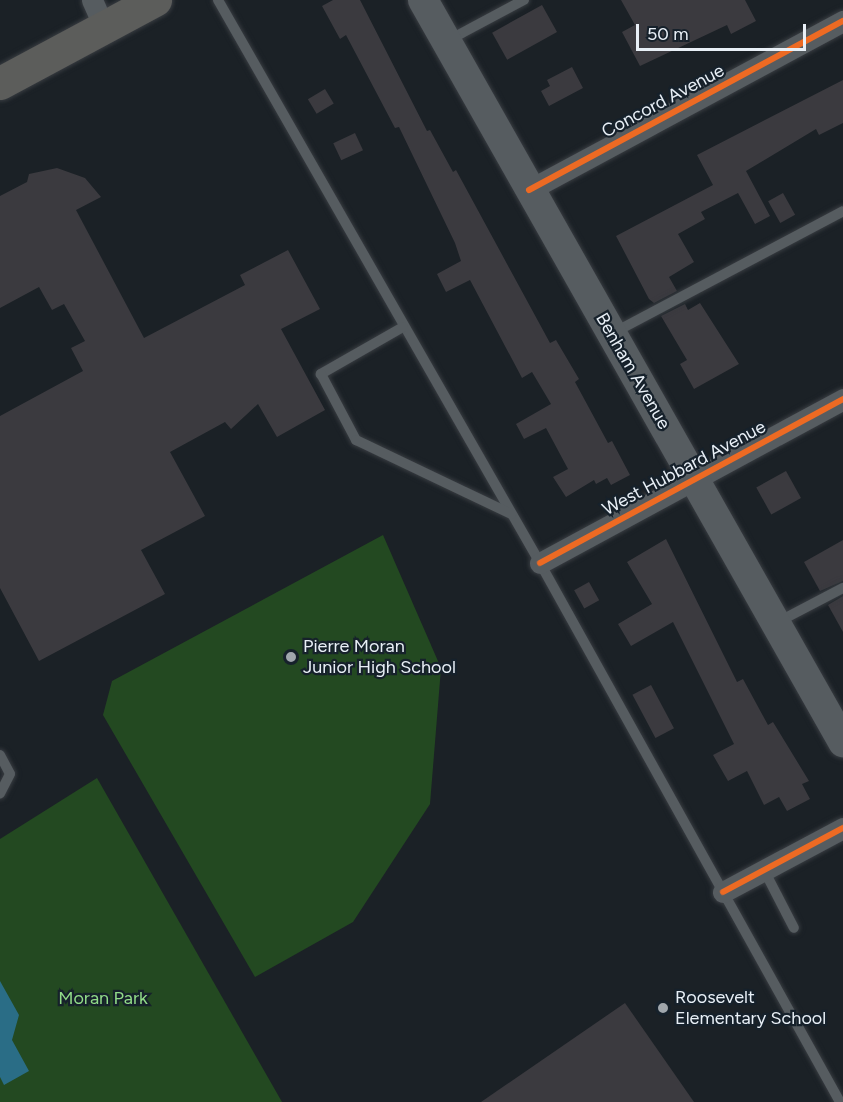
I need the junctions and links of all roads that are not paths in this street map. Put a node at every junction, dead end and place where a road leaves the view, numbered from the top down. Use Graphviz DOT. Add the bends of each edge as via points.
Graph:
graph roads {
  1 [pos="155,0"];
  2 [pos="218,0"];
  3 [pos="423,0"];
  4 [pos="524,0"];
  5 [pos="98,14"];
  6 [pos="843,21"];
  7 [pos="446,41"];
  8 [pos="0,83"];
  9 [pos="529,190"];
  10 [pos="843,211"];
  11 [pos="403,327"];
  12 [pos="611,334"];
  13 [pos="843,399"];
  14 [pos="694,479"];
  15 [pos="511,514"];
  16 [pos="540,563"];
  17 [pos="843,588"];
  18 [pos="776,624"];
  19 [pos="843,742"];
  20 [pos="0,755"];
  21 [pos="0,794"];
  22 [pos="843,828"];
  23 [pos="764,870"];
  24 [pos="723,892"];
  25 [pos="794,928"];
  26 [pos="840,1102"];
  1 -- 5 [label="main road"];
  2 -- 11 [label="lane"];
  3 -- 7 [label="main road, Benham Avenue"];
  4 -- 7 [label="lane"];
  5 -- 8 [label="main road"];
  6 -- 9 [label="street, Concord Avenue"];
  7 -- 9 [label="main road, Benham Avenue"];
  9 -- 12 [label="main road, Benham Avenue"];
  10 -- 12 [label="lane"];
  11 -- 15 [label="lane"];
  11 -- 15 [label="lane" via="321,374 356,440"];
  12 -- 14 [label="main road, Benham Avenue"];
  13 -- 14 [label="street, West Hubbard Avenue"];
  14 -- 16 [label="street, West Hubbard Avenue"];
  14 -- 18 [label="main road, Benham Avenue"];
  15 -- 16 [label="lane"];
  16 -- 24 [label="lane"];
  17 -- 18 [label="lane"];
  18 -- 19 [label="main road, Benham Avenue"];
  20 -- 21 [label="lane" via="10,774"];
  22 -- 23 [label="street"];
  23 -- 24 [label="street"];
  23 -- 25 [label="lane"];
  24 -- 26 [label="lane"];
}
